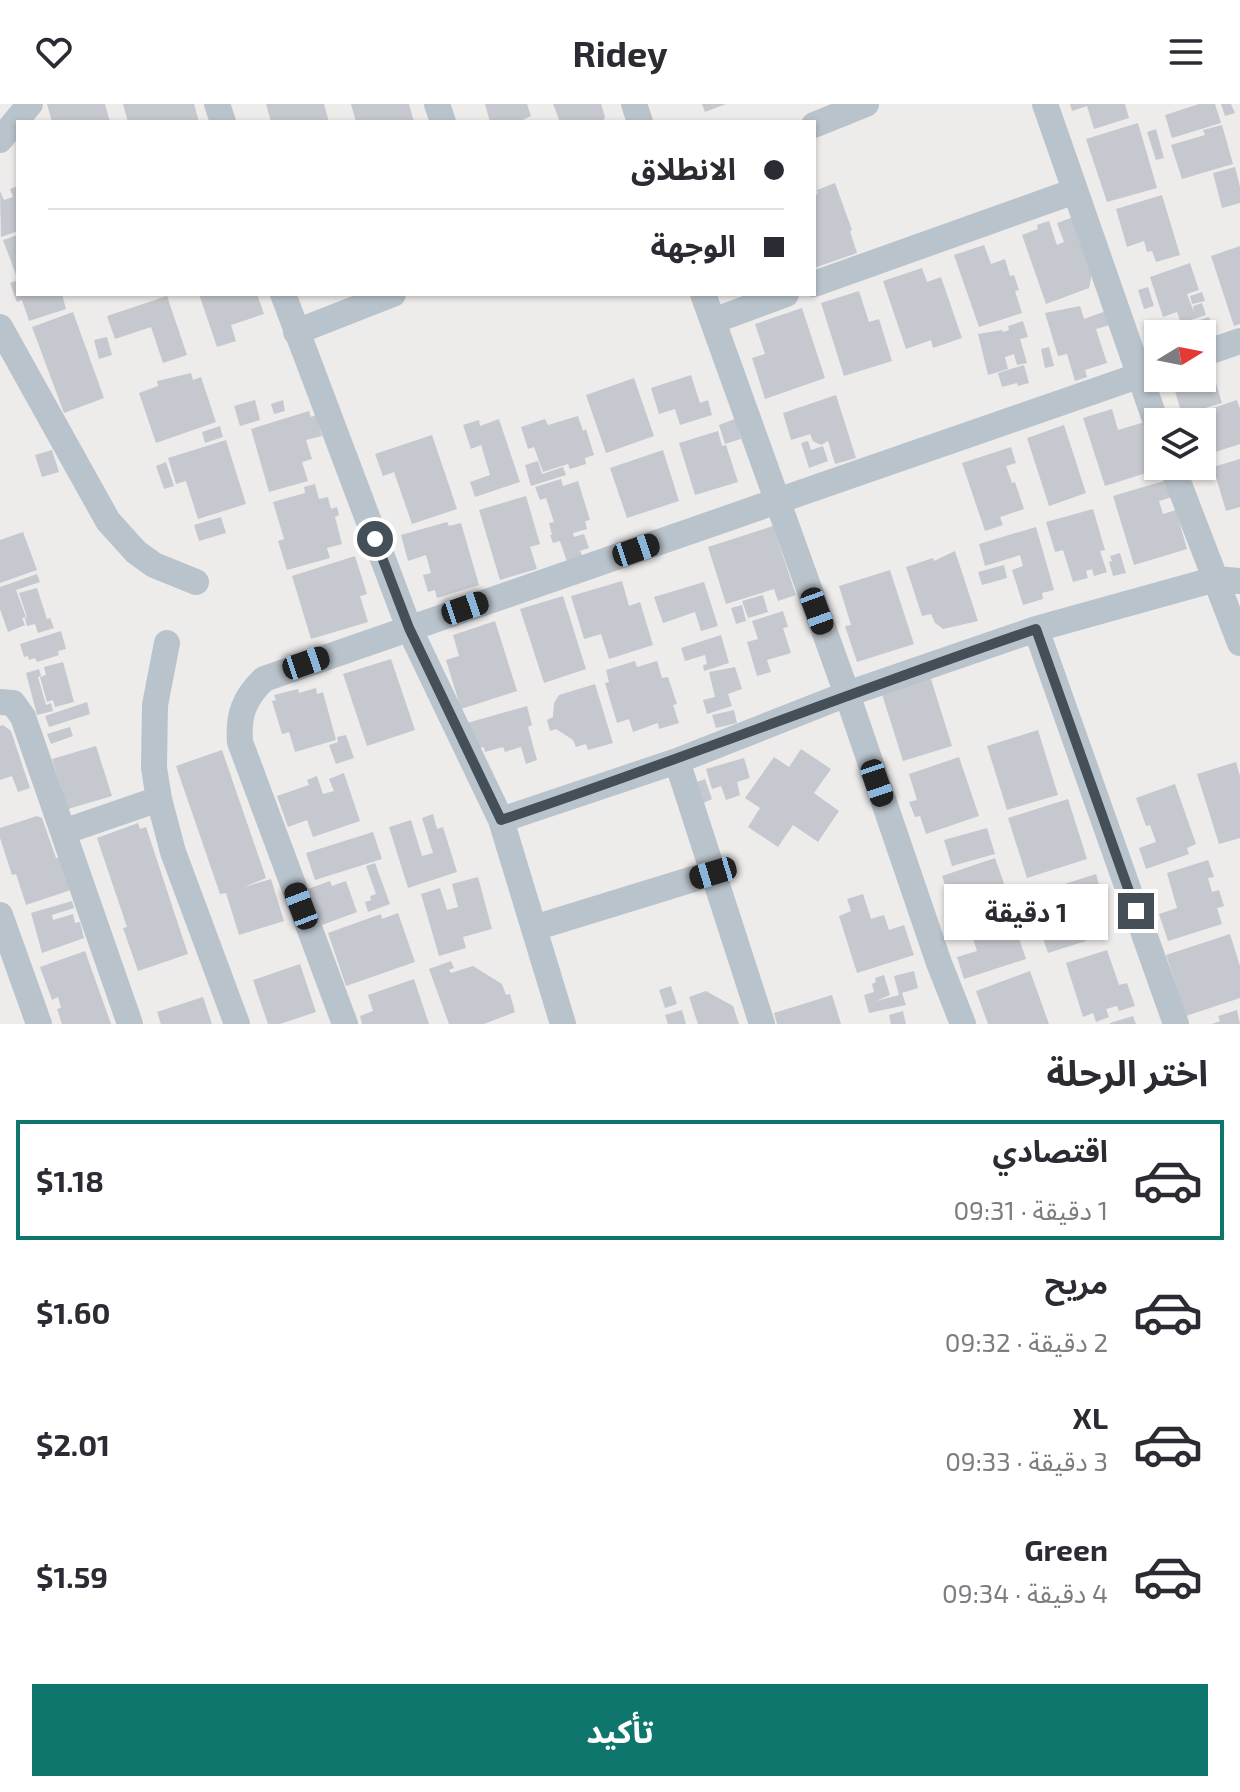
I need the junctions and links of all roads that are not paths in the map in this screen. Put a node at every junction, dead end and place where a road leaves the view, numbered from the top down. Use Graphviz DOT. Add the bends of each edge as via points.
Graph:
graph roads {
  1 [pos="30,104"];
  2 [pos="866,104"];
  3 [pos="1045,104"];
  4 [pos="17,120"];
  5 [pos="16,121"];
  6 [pos="816,124"];
  7 [pos="0,140"];
  8 [pos="1075,191"];
  9 [pos="816,283"];
  10 [pos="284,296"];
  11 [pos="388,296"];
  12 [pos="704,296"];
  13 [pos="781,296"];
  14 [pos="713,321"];
  15 [pos="0,327"];
  16 [pos="296,332"];
  17 [pos="1240,341"];
  18 [pos="1216,349"];
  19 [pos="1144,363"];
  20 [pos="1144,374"];
  21 [pos="1179,480"];
  22 [pos="777,501"];
  23 [pos="1228,580"];
  24 [pos="196,582"];
  25 [pos="409,628"];
  26 [pos="1036,629"];
  27 [pos="167,643"];
  28 [pos="1240,643"];
  29 [pos="847,694"];
  30 [pos="0,702"];
  31 [pos="677,761"];
  32 [pos="159,799"];
  33 [pos="501,820"];
  34 [pos="63,832"];
  35 [pos="713,873"];
  36 [pos="0,915"];
  37 [pos="534,928"];
  38 [pos="39,1024"];
  39 [pos="130,1024"];
  40 [pos="237,1024"];
  41 [pos="345,1024"];
  42 [pos="563,1024"];
  43 [pos="762,1024"];
  44 [pos="963,1024"];
  45 [pos="1176,1024"];
  1 -- 4 [label="street"];
  2 -- 6 [label="street"];
  3 -- 8 [label="street"];
  5 -- 7 [label="street"];
  8 -- 9 [label="street"];
  8 -- 19 [label="street"];
  10 -- 16 [label="street"];
  11 -- 16 [label="street"];
  12 -- 14 [label="street"];
  13 -- 14 [label="street"];
  14 -- 22 [label="street"];
  15 -- 24 [label="street" via="108,521 154,565"];
  16 -- 25 [label="street"];
  17 -- 18 [label="street"];
  20 -- 22 [label="street"];
  21 -- 23 [label="street"];
  22 -- 25 [label="street"];
  22 -- 29 [label="street"];
  23 -- 26 [label="street"];
  23 -- 28 [label="street"];
  25 -- 33 [label="street"];
  25 -- 41 [label="street" via="264,679 251,691 239,724 245,759"];
  26 -- 29 [label="street"];
  26 -- 45 [label="street"];
  27 -- 32 [label="street" via="155,705"];
  29 -- 31 [label="street"];
  29 -- 44 [label="street"];
  30 -- 34 [label="street" via="13,703 23,717"];
  31 -- 33 [label="street"];
  31 -- 35 [label="street"];
  32 -- 34 [label="street"];
  32 -- 40 [label="street" via="173,852"];
  33 -- 37 [label="street"];
  34 -- 39 [label="street"];
  35 -- 37 [label="street"];
  35 -- 43 [label="street"];
  36 -- 38 [label="street"];
  37 -- 42 [label="street"];
}
